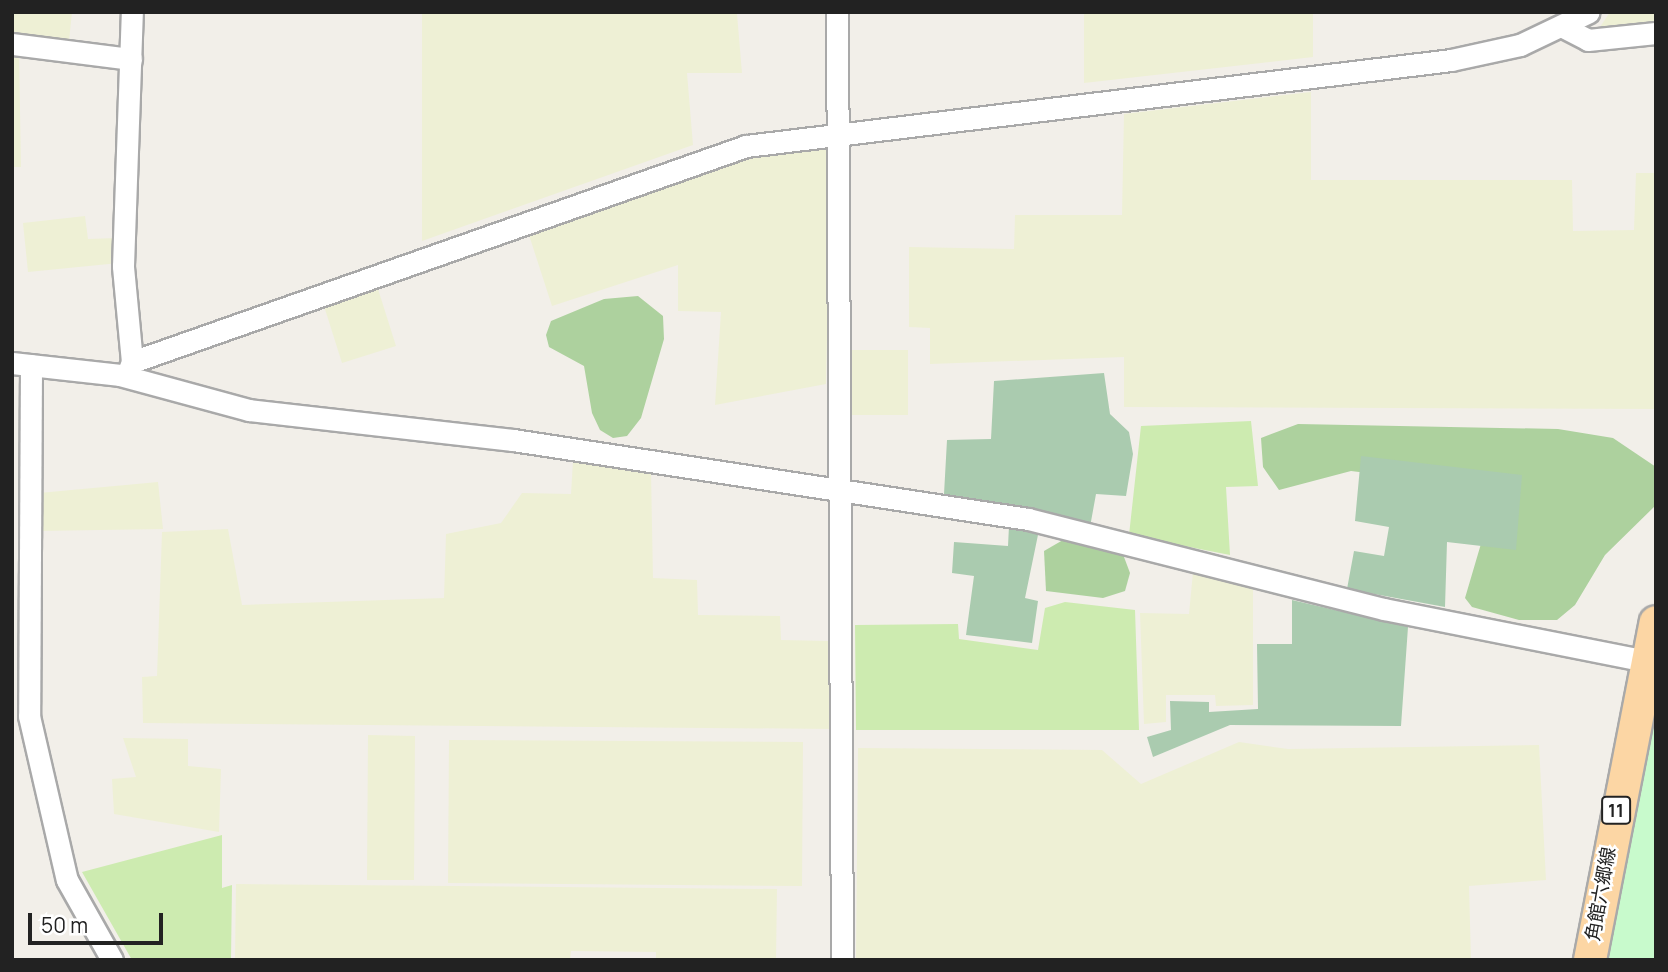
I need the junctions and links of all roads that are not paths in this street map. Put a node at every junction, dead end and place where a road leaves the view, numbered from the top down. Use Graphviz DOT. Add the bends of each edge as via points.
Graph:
graph roads {
  1 [pos="132,12"];
  2 [pos="837,12"];
  3 [pos="1589,12"];
  4 [pos="1561,26"];
  5 [pos="1656,33"];
  6 [pos="12,44"];
  7 [pos="131,59"];
  8 [pos="842,130"];
  9 [pos="22,364"];
  10 [pos="129,369"];
  11 [pos="839,491"];
  12 [pos="1656,622"];
  13 [pos="1651,662"];
  14 [pos="21,717"];
  15 [pos="112,960"];
  16 [pos="842,960"];
  17 [pos="1590,960"];
  1 -- 7 [label="street"];
  2 -- 8 [label="street"];
  3 -- 4 [label="street"];
  4 -- 5 [label="street" via="1588,40"];
  4 -- 8 [label="street" via="1520,45 1451,60"];
  6 -- 7 [label="street"];
  7 -- 10 [label="street" via="123,266"];
  8 -- 10 [label="street" via="746,146"];
  8 -- 11 [label="street"];
  9 -- 10 [label="street"];
  9 -- 14 [label="street"];
  10 -- 11 [label="street" via="249,410 513,439"];
  11 -- 13 [label="street" via="1028,519 1384,609"];
  11 -- 16 [label="street"];
  12 -- 13 [label="main road, 角館六郷線 / 11"];
  13 -- 17 [label="main road, 角館六郷線 / 11"];
  14 -- 15 [label="street" via="67,880"];
}
